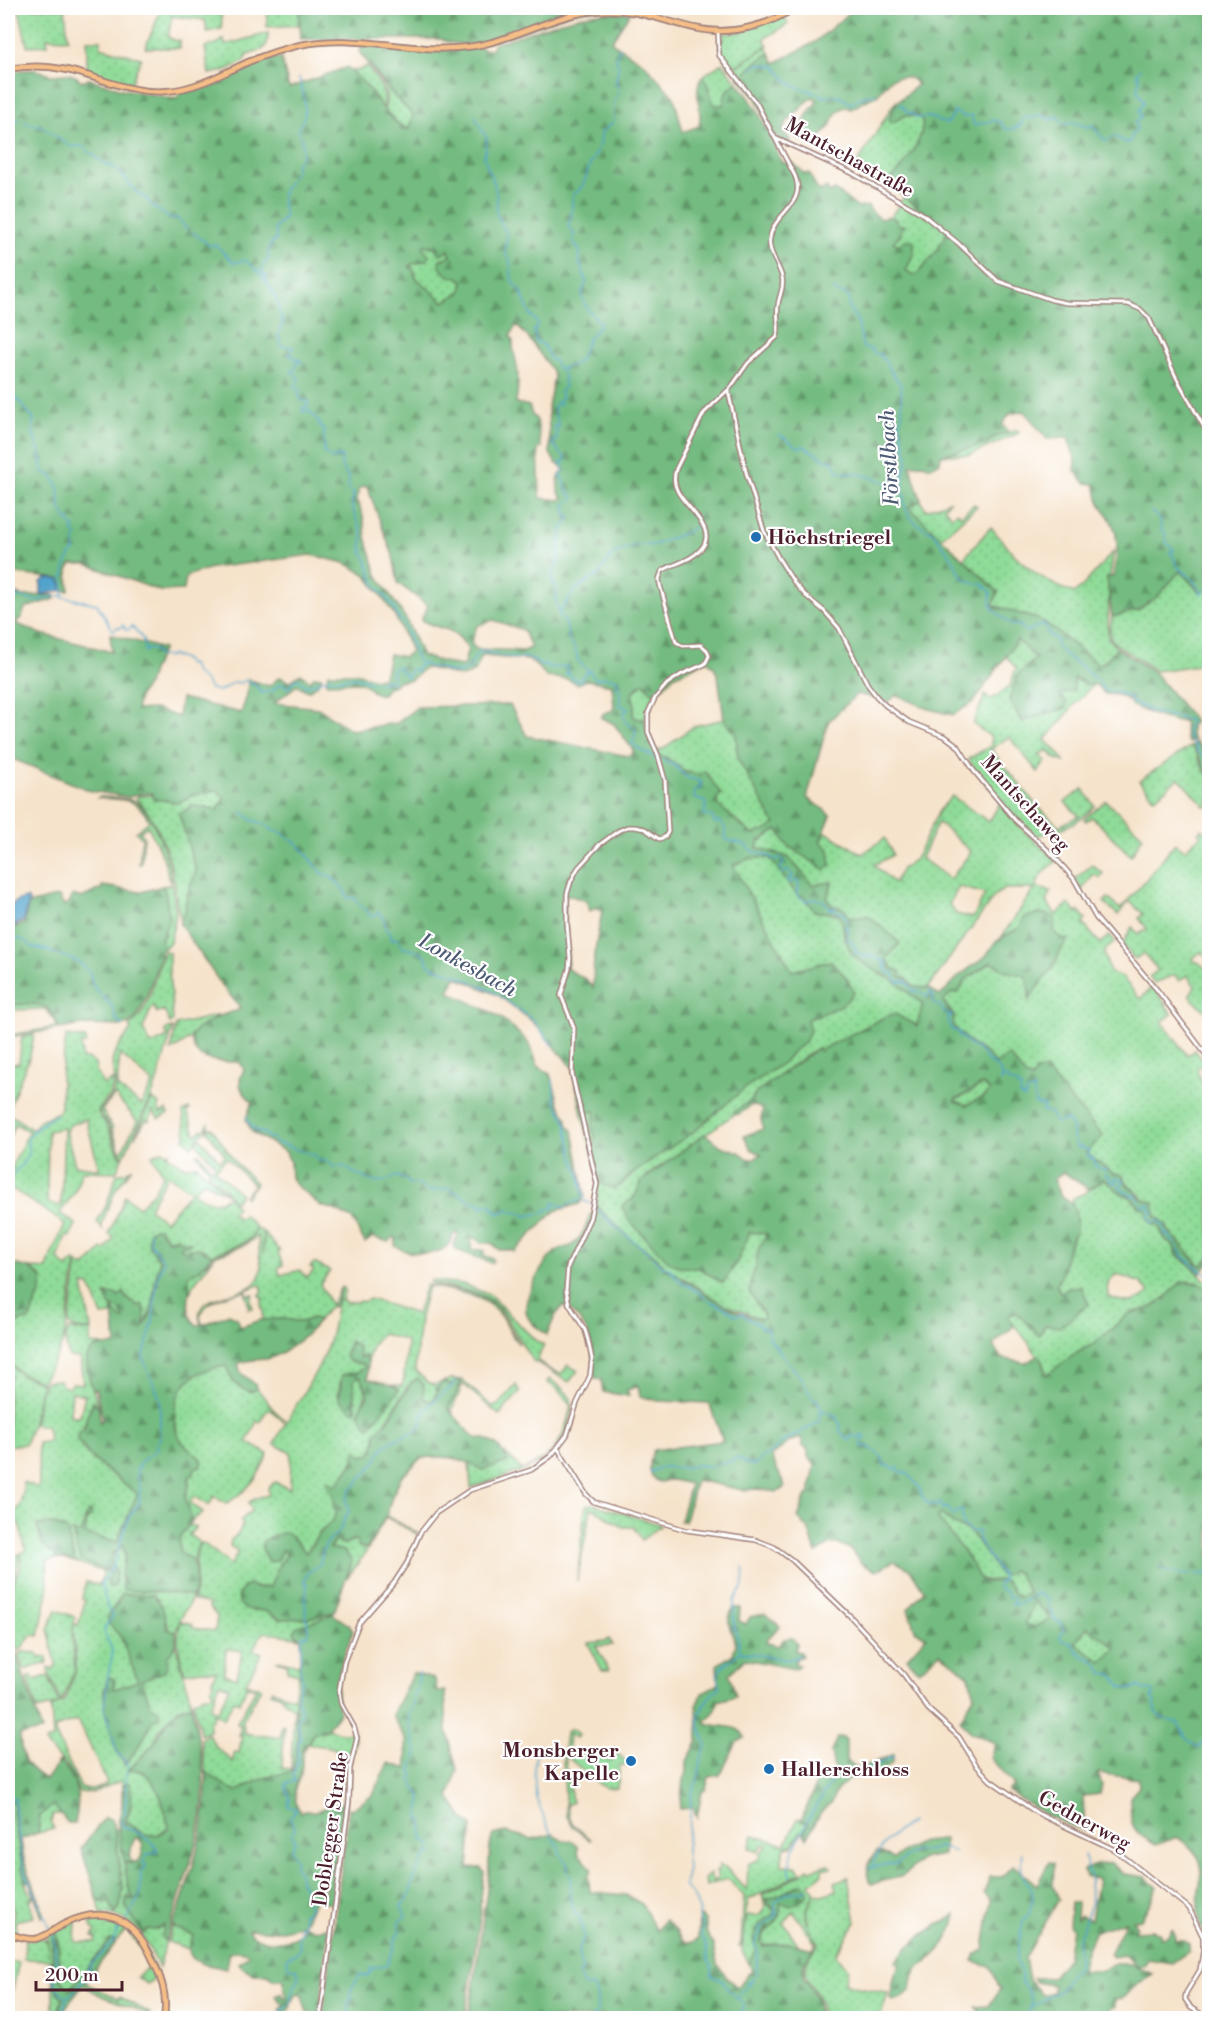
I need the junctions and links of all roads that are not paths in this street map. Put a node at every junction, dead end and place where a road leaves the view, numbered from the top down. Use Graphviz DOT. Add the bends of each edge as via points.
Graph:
graph roads {
  1 [pos="794,8"];
  2 [pos="718,31"];
  3 [pos="8,69"];
  4 [pos="775,138"];
  5 [pos="728,390"];
  6 [pos="1209,438"];
  7 [pos="1209,1060"];
  8 [pos="558,1449"];
  9 [pos="8,1933"];
  10 [pos="164,2019"];
  11 [pos="320,2019"];
  12 [pos="1208,2019"];
  1 -- 2 [label="main road" via="765,23"];
  2 -- 3 [label="main road" via="632,12 598,10 469,47 434,49 347,41 304,44 262,56 200,84 168,91 138,90 62,69"];
  2 -- 4 [label="street, Mantschastraße" via="719,55 757,104"];
  4 -- 5 [label="street, Doblegger Straße" via="798,188 770,237 783,280 778,334 748,363"];
  4 -- 6 [label="street, Mantschastraße" via="852,173 921,213 998,281 1067,303 1128,304 1140,309 1149,318"];
  5 -- 7 [label="street, Mantschaweg" via="746,472 765,531 795,584 839,628 877,697 909,722 958,746 1015,820 1058,860 1096,918 1158,991"];
  5 -- 8 [label="street, Doblegger Straße" via="704,414 675,473 678,493 703,525 703,547 689,559 664,570 659,579 676,642 683,646 701,645 709,656 705,663 667,684 648,713 648,732 665,780 668,832 659,839 635,827 618,831 584,862 572,878 567,894 570,958 561,995 574,1028 572,1074 597,1184 590,1218 570,1260 566,1279 569,1304 588,1340 592,1369 569,1432"];
  8 -- 11 [label="street, Doblegger Straße" via="539,1466 470,1490 436,1513 420,1533 394,1583 355,1631 344,1662 339,1695 355,1730 356,1743"];
  8 -- 12 [label="street, Gednerweg" via="594,1502 686,1530 756,1540 792,1560 871,1638 928,1709 959,1737 992,1781 1037,1813 1115,1850 1189,1908 1203,1937 1203,1952 1200,1970 1185,1999"];
  9 -- 10 [label="main road" via="33,1939 88,1917 107,1916 124,1921 139,1935 159,1975 166,1996"];
}
